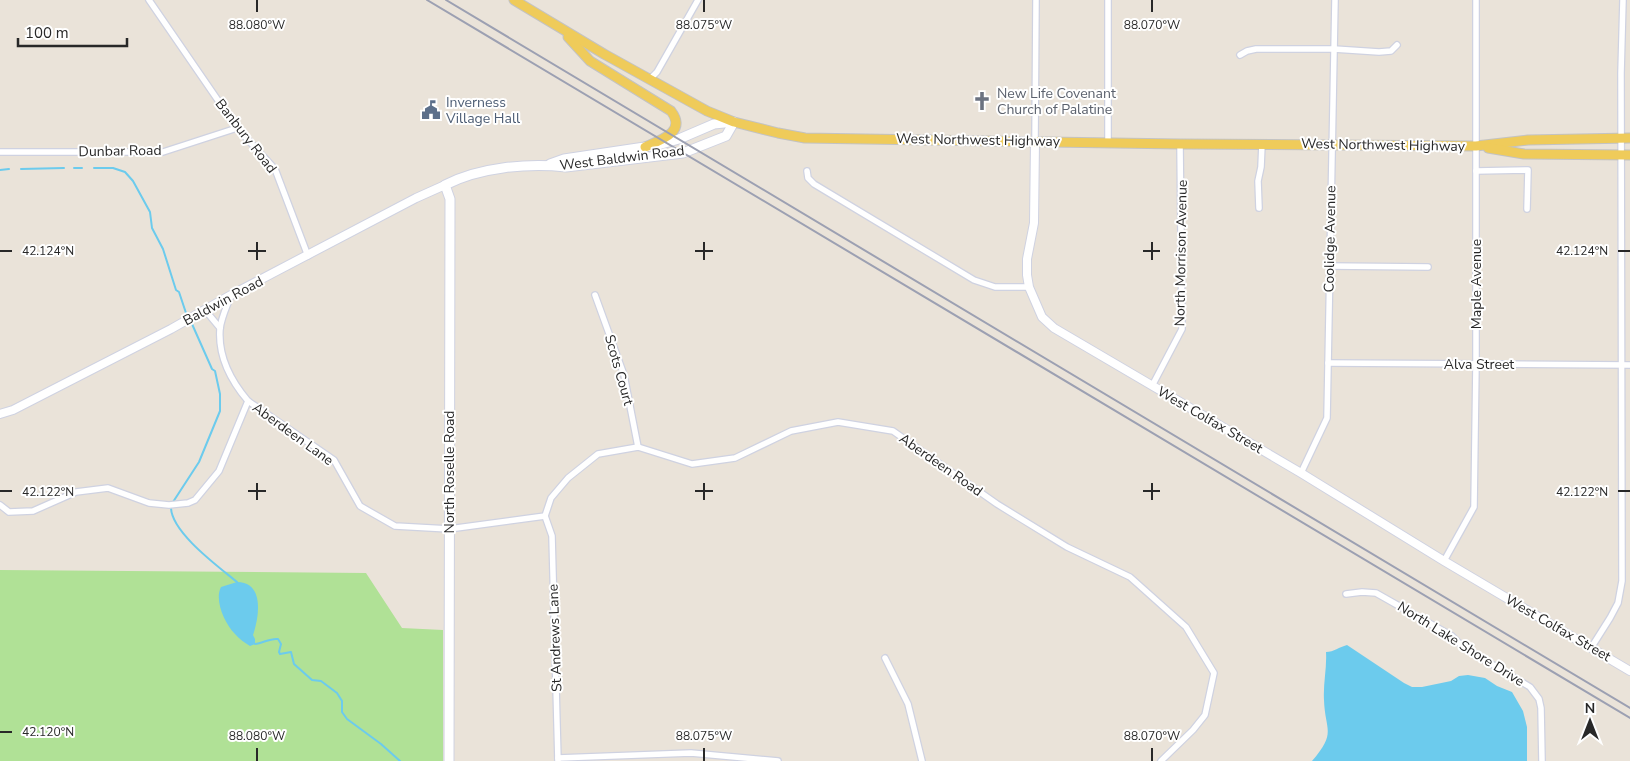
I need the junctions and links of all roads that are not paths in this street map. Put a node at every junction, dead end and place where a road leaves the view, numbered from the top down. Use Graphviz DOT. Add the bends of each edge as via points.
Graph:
graph roads {
  1 [pos="149,0"];
  2 [pos="514,0"];
  3 [pos="698,0"];
  4 [pos="1036,0"];
  5 [pos="1108,0"];
  6 [pos="1335,0"];
  7 [pos="1476,0"];
  8 [pos="1623,0"];
  9 [pos="561,29"];
  10 [pos="1397,45"];
  11 [pos="1334,50"];
  12 [pos="1240,56"];
  13 [pos="650,79"];
  14 [pos="734,122"];
  15 [pos="237,128"];
  16 [pos="1626,138"];
  17 [pos="1035,141"];
  18 [pos="1108,142"];
  19 [pos="1180,144"];
  20 [pos="1262,144"];
  21 [pos="1332,145"];
  22 [pos="1476,146"];
  23 [pos="645,147"];
  24 [pos="0,152"];
  25 [pos="1626,154"];
  26 [pos="548,165"];
  27 [pos="807,171"];
  28 [pos="1476,172"];
  29 [pos="445,185"];
  30 [pos="1259,208"];
  31 [pos="1527,209"];
  32 [pos="308,256"];
  33 [pos="1329,266"];
  34 [pos="1428,267"];
  35 [pos="1029,287"];
  36 [pos="230,295"];
  37 [pos="595,295"];
  38 [pos="205,310"];
  39 [pos="220,328"];
  40 [pos="1328,363"];
  41 [pos="1476,364"];
  42 [pos="1622,365"];
  43 [pos="1630,365"];
  44 [pos="1152,386"];
  45 [pos="248,400"];
  46 [pos="0,414"];
  47 [pos="638,447"];
  48 [pos="1301,472"];
  49 [pos="0,505"];
  50 [pos="545,516"];
  51 [pos="449,528"];
  52 [pos="1444,562"];
  53 [pos="1346,594"];
  54 [pos="1591,648"];
  55 [pos="885,658"];
  56 [pos="1630,671"];
  57 [pos="558,760"];
  58 [pos="449,761"];
  59 [pos="778,761"];
  60 [pos="922,761"];
  61 [pos="1161,761"];
  62 [pos="1542,761"];
  1 -- 15 [label="street, Banbury Road"];
  2 -- 9 [label="main road, West Northwest Highway"];
  3 -- 13 [label="street"];
  4 -- 17 [label="street"];
  5 -- 18 [label="street"];
  6 -- 11 [label="street, Coolidge Avenue"];
  7 -- 22 [label="street, Maple Avenue"];
  8 -- 16 [label="street"];
  9 -- 13 [label="main road, West Northwest Highway"];
  9 -- 23 [label="main road" via="590,61 671,110 676,117 676,125 670,135"];
  10 -- 11 [label="street" via="1391,51 1379,52"];
  11 -- 12 [label="street" via="1256,49"];
  11 -- 21 [label="street, Coolidge Avenue"];
  13 -- 14 [label="main road, West Northwest Highway"];
  14 -- 17 [label="main road, West Northwest Highway" via="804,138"];
  14 -- 23 [label="main road, West Baldwin Road" via="714,124 679,139"];
  14 -- 26 [label="main road, West Baldwin Road" via="726,136 683,153 566,167"];
  15 -- 24 [label="street, Dunbar Road" via="163,152"];
  15 -- 32 [label="street, Banbury Road" via="275,169"];
  16 -- 22 [label="main road, West Northwest Highway" via="1528,140"];
  16 -- 25 [label="street"];
  17 -- 18 [label="main road, West Northwest Highway"];
  17 -- 35 [label="street, West Colfax Street" via="1034,223 1026,267"];
  18 -- 19 [label="main road, West Northwest Highway"];
  19 -- 20 [label="main road, West Northwest Highway"];
  19 -- 44 [label="street, North Morrison Avenue" via="1182,329"];
  20 -- 21 [label="main road, West Northwest Highway"];
  20 -- 30 [label="street"];
  21 -- 22 [label="main road, West Northwest Highway"];
  21 -- 33 [label="street, Coolidge Avenue"];
  22 -- 25 [label="main road, West Northwest Highway" via="1524,154"];
  22 -- 28 [label="street, Maple Avenue"];
  23 -- 26 [label="main road, West Baldwin Road" via="564,159"];
  25 -- 42 [label="street"];
  26 -- 29 [label="main road, West Baldwin Road" via="471,174"];
  27 -- 35 [label="street" via="814,184 974,280 995,287"];
  28 -- 31 [label="street" via="1528,170"];
  28 -- 41 [label="street, Maple Avenue"];
  29 -- 32 [label="street, Baldwin Road"];
  29 -- 51 [label="main road, North Roselle Road" via="450,199"];
  32 -- 36 [label="street, Baldwin Road"];
  33 -- 34 [label="street"];
  33 -- 40 [label="street, Coolidge Avenue"];
  35 -- 44 [label="street, West Colfax Street" via="1042,317 1054,328"];
  36 -- 38 [label="street, Baldwin Road"];
  36 -- 39 [label="street, Aberdeen Lane"];
  37 -- 47 [label="street, Scots Court" via="624,375"];
  38 -- 39 [label="street"];
  38 -- 46 [label="street, Baldwin Road"];
  39 -- 45 [label="street, Aberdeen Lane" via="228,372"];
  40 -- 41 [label="street, Alva Street"];
  40 -- 48 [label="street, Coolidge Avenue" via="1327,418"];
  41 -- 42 [label="street, Alva Street"];
  41 -- 52 [label="street, Maple Avenue" via="1474,507"];
  42 -- 43 [label="street, Alva Street"];
  42 -- 54 [label="street" via="1622,581 1618,603"];
  44 -- 48 [label="street, West Colfax Street"];
  45 -- 49 [label="street" via="219,471 195,500 188,503 149,503 108,488 76,492 33,510 9,512"];
  45 -- 51 [label="street, Aberdeen Lane" via="334,460 360,506 395,526"];
  47 -- 50 [label="street, Aberdeen Road" via="598,454 568,478 551,498"];
  47 -- 61 [label="street, Aberdeen Road" via="692,464 735,458 791,431 838,422 893,431 1012,514 1067,547 1130,577 1186,627 1214,672 1205,715"];
  48 -- 52 [label="street, West Colfax Street"];
  50 -- 51 [label="street"];
  50 -- 57 [label="street, St Andrews Lane" via="552,536"];
  51 -- 58 [label="main road, North Roselle Road"];
  52 -- 54 [label="street, West Colfax Street"];
  53 -- 62 [label="street, North Lake Shore Drive" via="1376,593 1452,636 1463,647 1530,687 1541,708"];
  54 -- 56 [label="street, West Colfax Street"];
  55 -- 60 [label="street" via="908,704"];
  57 -- 59 [label="street" via="691,753"];
}
